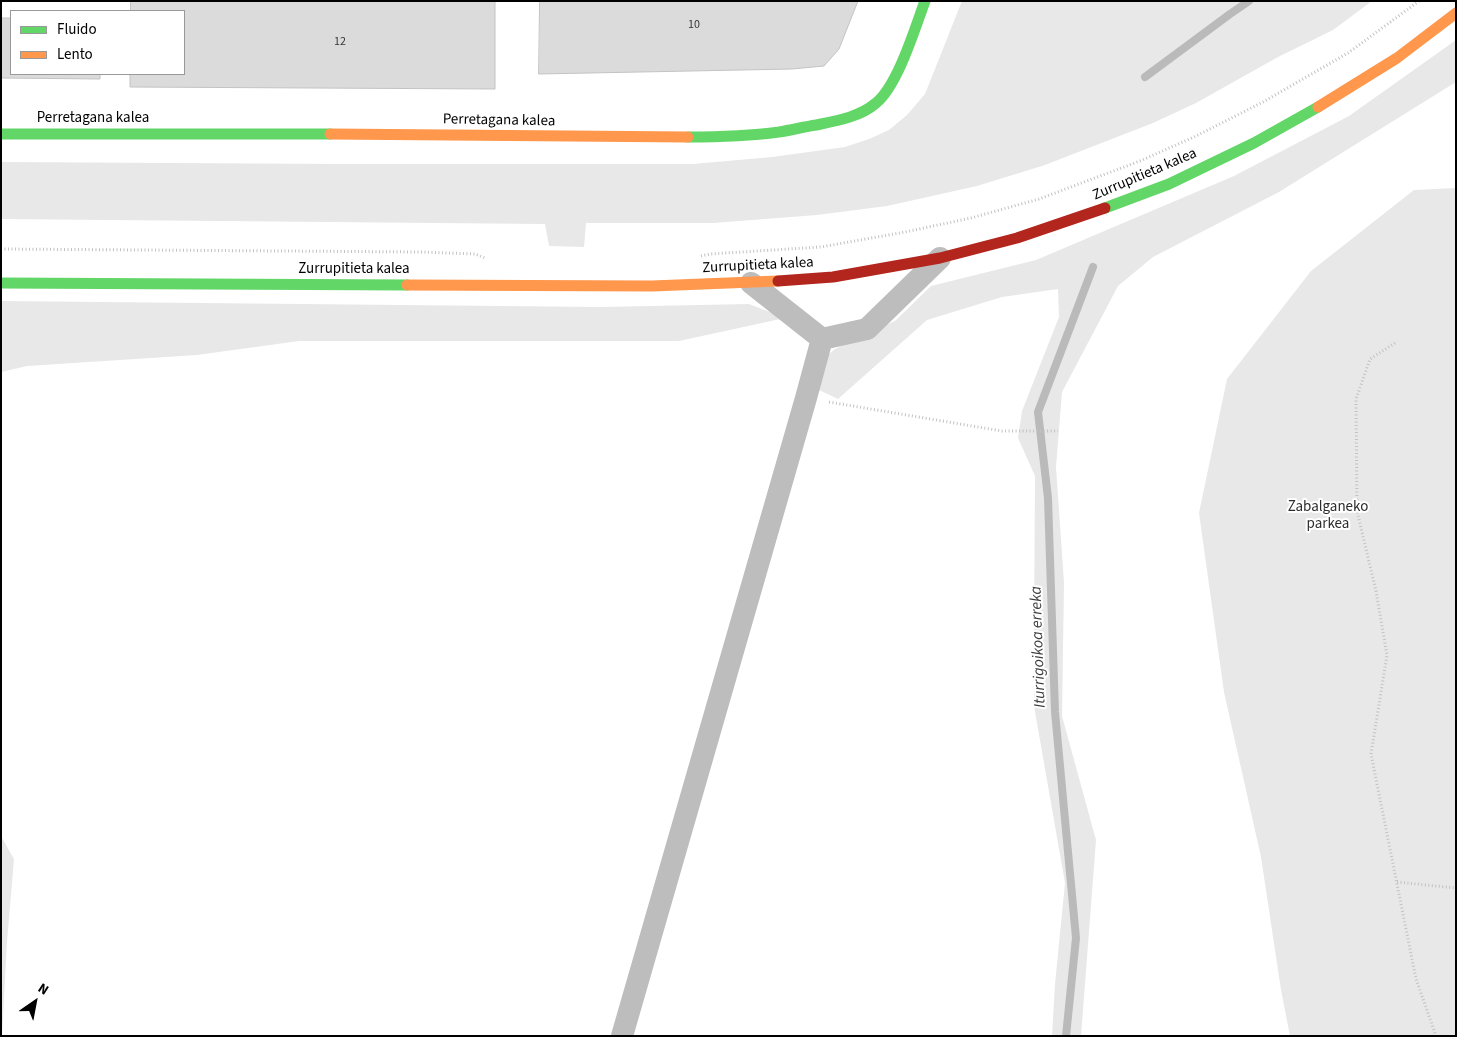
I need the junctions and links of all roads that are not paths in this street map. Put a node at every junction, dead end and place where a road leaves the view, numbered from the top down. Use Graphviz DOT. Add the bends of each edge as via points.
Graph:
graph roads {
  1 [pos="925,1"];
  2 [pos="1456,13"];
  3 [pos="1,134"];
  4 [pos="940,258"];
  5 [pos="1,283"];
  6 [pos="751,283"];
  7 [pos="822,339"];
  8 [pos="622,1036"];
  1 -- 3 [label="street, Perretagana kalea" via="901,66 877,103 841,120 778,132 669,138"];
  2 -- 4 [label="street, Zurrupitieta kalea" via="1397,58 1325,103 1254,143 1169,184 1017,238"];
  4 -- 6 [label="street, Zurrupitieta kalea" via="833,277"];
  4 -- 7 [label="street" via="867,329"];
  5 -- 6 [label="street, Zurrupitieta kalea" via="652,286"];
  6 -- 7 [label="street"];
  7 -- 8 [label="street"];
}
